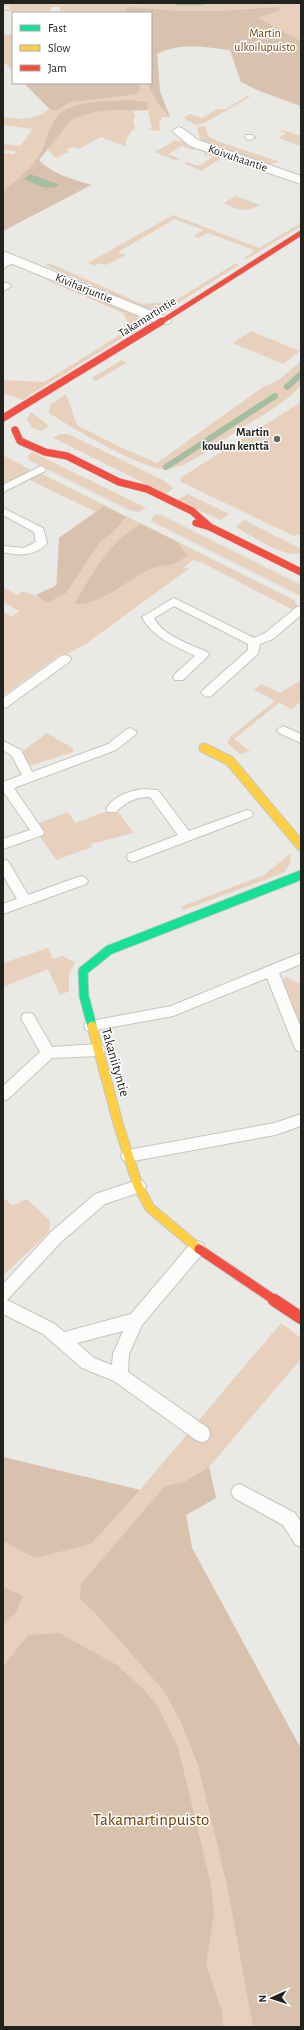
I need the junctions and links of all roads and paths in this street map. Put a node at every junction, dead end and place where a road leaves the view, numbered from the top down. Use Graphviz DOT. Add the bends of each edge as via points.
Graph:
graph roads {
  1 [pos="178,130"];
  2 [pos="301,180"];
  3 [pos="301,233"];
  4 [pos="7,260"];
  5 [pos="164,321"];
  6 [pos="3,418"];
  7 [pos="3,424"];
  8 [pos="15,430"];
  9 [pos="27,432"];
  10 [pos="53,443"];
  11 [pos="67,456"];
  12 [pos="41,469"];
  13 [pos="119,482"];
  14 [pos="3,489"];
  15 [pos="135,497"];
  16 [pos="3,511"];
  17 [pos="188,522"];
  18 [pos="210,527"];
  19 [pos="3,549"];
  20 [pos="301,572"];
  21 [pos="301,609"];
  22 [pos="254,642"];
  23 [pos="65,659"];
  24 [pos="179,677"];
  25 [pos="207,693"];
  26 [pos="3,704"];
  27 [pos="283,730"];
  28 [pos="131,732"];
  29 [pos="301,739"];
  30 [pos="3,745"];
  31 [pos="204,748"];
  32 [pos="29,777"];
  33 [pos="5,786"];
  34 [pos="112,809"];
  35 [pos="247,814"];
  36 [pos="186,837"];
  37 [pos="3,844"];
  38 [pos="301,846"];
  39 [pos="134,857"];
  40 [pos="3,864"];
  41 [pos="301,875"];
  42 [pos="81,881"];
  43 [pos="25,901"];
  44 [pos="3,910"];
  45 [pos="301,958"];
  46 [pos="271,970"];
  47 [pos="28,1018"];
  48 [pos="91,1026"];
  49 [pos="301,1046"];
  50 [pos="98,1050"];
  51 [pos="48,1053"];
  52 [pos="3,1095"];
  53 [pos="301,1120"];
  54 [pos="128,1156"];
  55 [pos="138,1186"];
  56 [pos="197,1248"];
  57 [pos="3,1295"];
  58 [pos="3,1306"];
  59 [pos="301,1318"];
  60 [pos="136,1320"];
  61 [pos="62,1340"];
  62 [pos="120,1376"];
  63 [pos="202,1434"];
  64 [pos="240,1492"];
  65 [pos="301,1538"];
  1 -- 2 [label="street, Koivuhaantie" via="194,143"];
  3 -- 5 [label="street, Takamartintie"];
  4 -- 5 [label="street, Kiviharjuntie"];
  5 -- 6 [label="street, Takamartintie"];
  7 -- 8 [label="street"];
  8 -- 9 [label="street"];
  8 -- 11 [label="street" via="20,441 45,452"];
  10 -- 11 [label="street"];
  11 -- 13 [label="street"];
  12 -- 14 [label="lane"];
  13 -- 15 [label="street"];
  13 -- 18 [label="street" via="154,492 192,511"];
  16 -- 19 [label="lane" via="39,530 42,542 36,548 24,552"];
  17 -- 18 [label="street"];
  18 -- 20 [label="street"];
  21 -- 22 [label="lane" via="269,636"];
  22 -- 24 [label="lane" via="174,601 148,617 150,625 159,632 203,655"];
  22 -- 25 [label="lane" via="254,651"];
  23 -- 26 [label="lane"];
  27 -- 29 [label="lane"];
  28 -- 32 [label="lane" via="112,747"];
  30 -- 32 [label="lane" via="18,753"];
  31 -- 38 [label="street" via="230,761"];
  32 -- 33 [label="lane"];
  33 -- 37 [label="lane" via="38,832"];
  34 -- 36 [label="lane" via="118,801 144,792 154,794"];
  35 -- 36 [label="lane"];
  36 -- 39 [label="lane"];
  40 -- 43 [label="lane"];
  41 -- 48 [label="street, Takaniityntie" via="109,950 83,971 84,996"];
  42 -- 43 [label="lane"];
  43 -- 44 [label="lane"];
  45 -- 46 [label="lane"];
  46 -- 48 [label="lane" via="174,1011"];
  46 -- 49 [label="lane"];
  47 -- 51 [label="lane"];
  48 -- 50 [label="street, Takaniityntie"];
  50 -- 51 [label="lane"];
  50 -- 54 [label="street, Takaniityntie"];
  51 -- 52 [label="lane"];
  53 -- 54 [label="lane" via="275,1129"];
  54 -- 55 [label="street, Takaniityntie"];
  55 -- 56 [label="street, Takaniityntie" via="150,1208"];
  55 -- 57 [label="lane" via="100,1199 56,1237"];
  56 -- 59 [label="street, Takaniityntie"];
  56 -- 60 [label="lane"];
  58 -- 61 [label="lane" via="49,1329"];
  60 -- 61 [label="lane"];
  60 -- 62 [label="lane" via="121,1354"];
  61 -- 62 [label="lane" via="88,1363"];
  62 -- 63 [label="lane"];
  64 -- 65 [label="lane" via="289,1519"];
}
